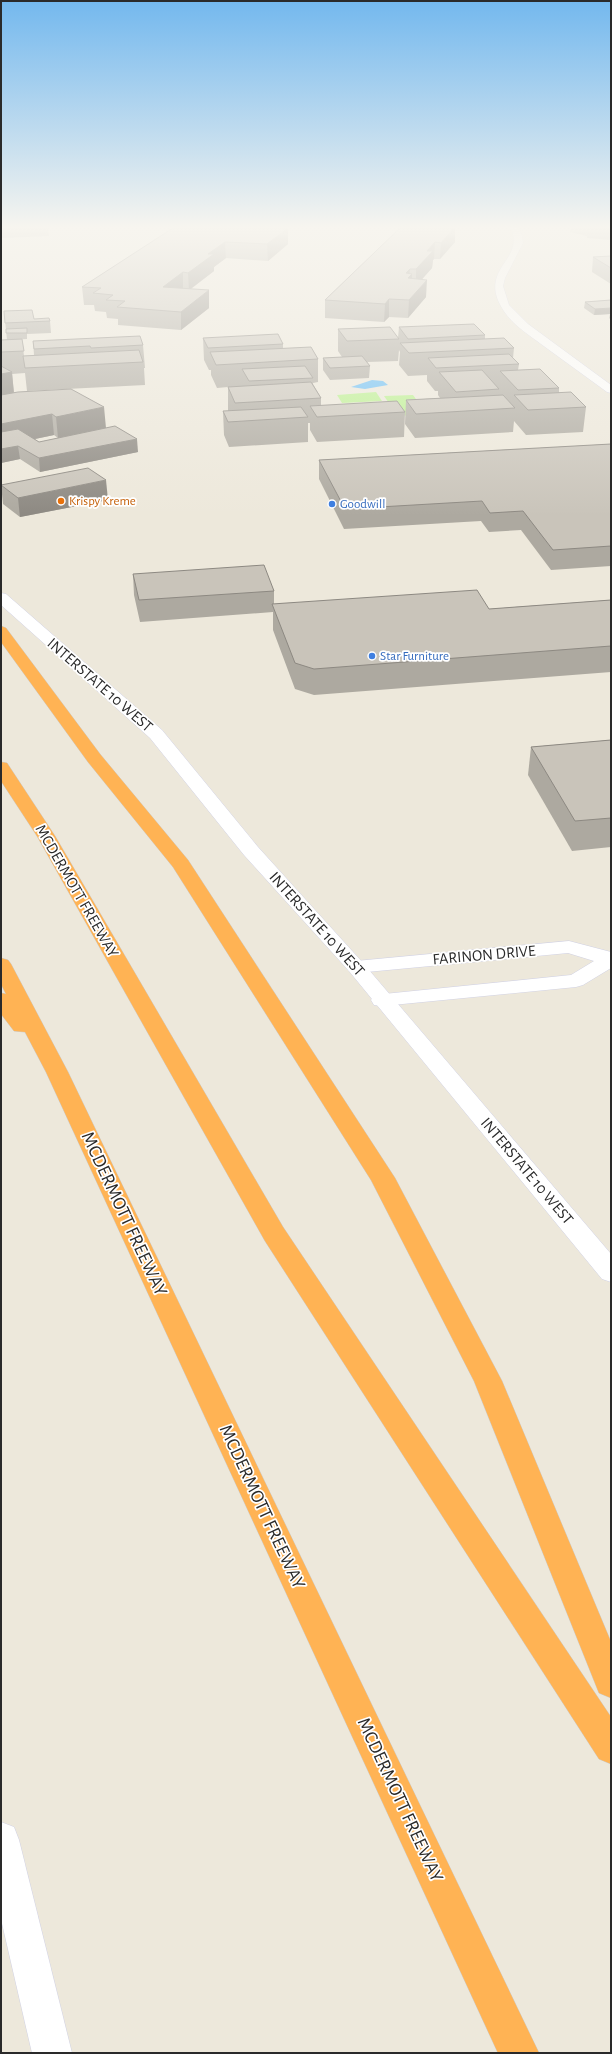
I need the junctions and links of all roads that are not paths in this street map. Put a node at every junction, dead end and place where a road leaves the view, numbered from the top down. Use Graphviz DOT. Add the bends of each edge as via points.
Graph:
graph roads {
  1 [pos="522,324"];
  2 [pos="611,390"];
  3 [pos="1,597"];
  4 [pos="1,630"];
  5 [pos="1,767"];
  6 [pos="611,959"];
  7 [pos="1,964"];
  8 [pos="356,967"];
  9 [pos="1,999"];
  10 [pos="382,1000"];
  11 [pos="57,1072"];
  12 [pos="611,1272"];
  13 [pos="611,1682"];
  14 [pos="611,1747"];
  15 [pos="1,1840"];
  16 [pos="52,2053"];
  17 [pos="519,2053"];
  1 -- 2 [label="street"];
  3 -- 8 [label="street, INTERSTATE 10 WEST" via="156,734 251,851"];
  4 -- 13 [label="highway" via="94,758 181,864 384,1178 488,1381"];
  5 -- 14 [label="highway, MCDERMOTT FREEWAY" via="46,836 274,1234"];
  6 -- 8 [label="street, FARINON DRIVE" via="569,947"];
  6 -- 10 [label="street, FARINON DRIVE" via="576,981"];
  7 -- 11 [label="highway, MCDERMOTT FREEWAY"];
  8 -- 10 [label="street, INTERSTATE 10 WEST"];
  9 -- 11 [label="highway"];
  10 -- 12 [label="street, INTERSTATE 10 WEST"];
  11 -- 17 [label="highway, MCDERMOTT FREEWAY"];
  15 -- 16 [label="street"];
}
